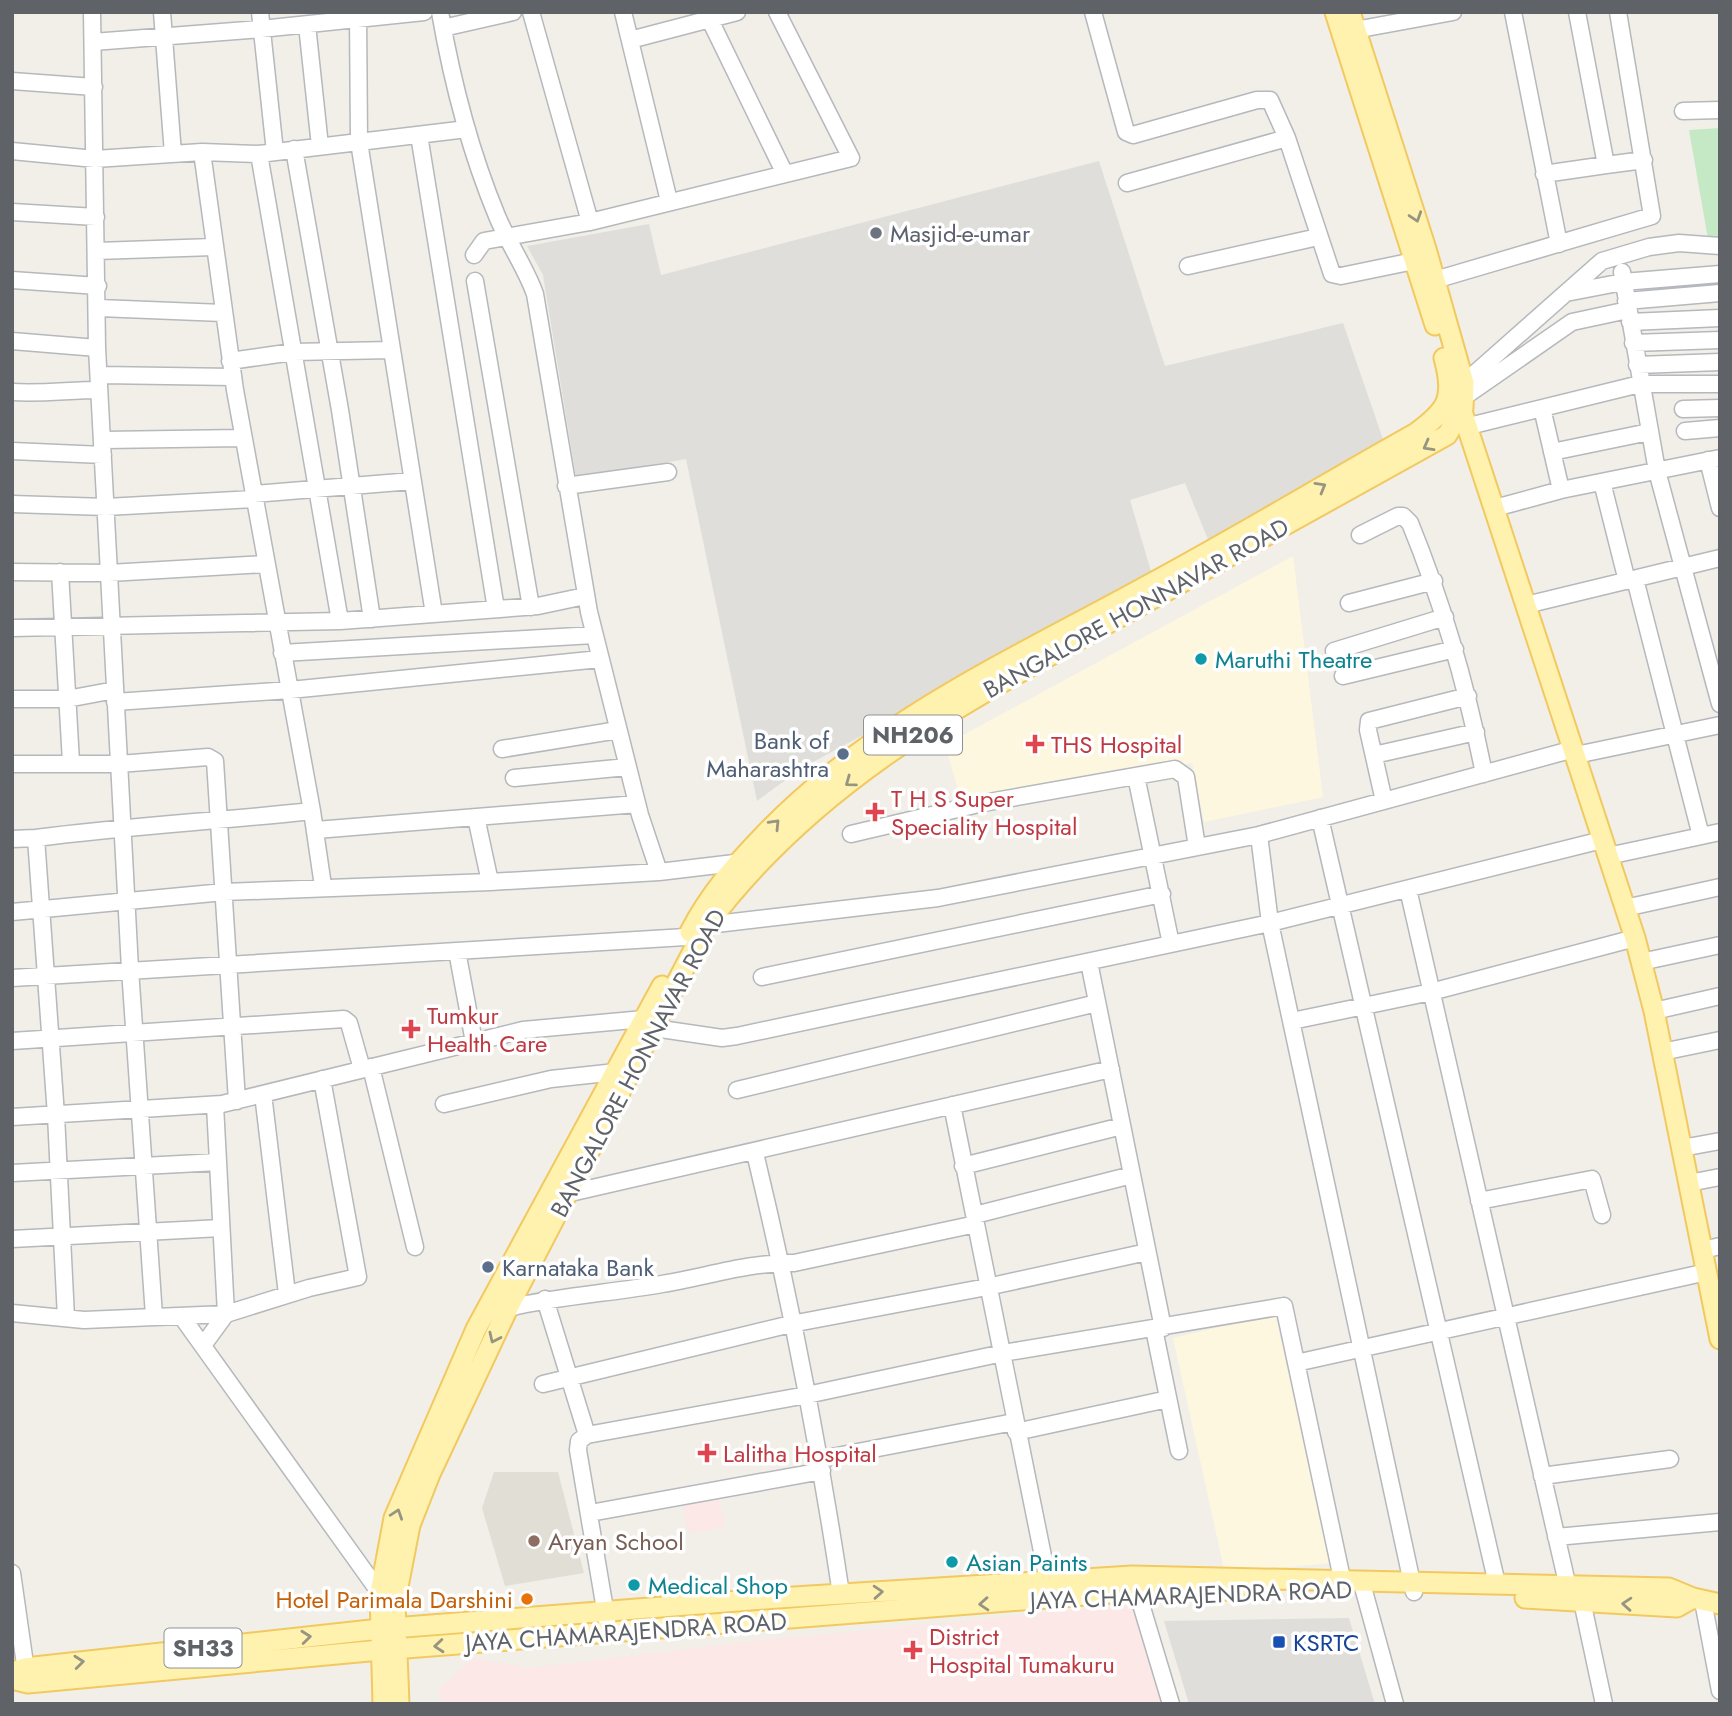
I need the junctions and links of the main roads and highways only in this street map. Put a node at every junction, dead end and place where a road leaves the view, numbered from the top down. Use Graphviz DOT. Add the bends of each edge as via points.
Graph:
graph roads {
  1 [pos="1335,12"];
  2 [pos="1352,21"];
  3 [pos="1462,402"];
  4 [pos="1205,562"];
  5 [pos="697,931"];
  6 [pos="649,1023"];
  7 [pos="575,1163"];
  8 [pos="1711,1248"];
  9 [pos="1720,1339"];
  10 [pos="1134,1584"];
  11 [pos="1414,1587"];
  12 [pos="1574,1596"];
  13 [pos="1705,1601"];
  14 [pos="387,1629"];
  15 [pos="387,1650"];
  16 [pos="19,1675"];
  17 [pos="383,1704"];
  18 [pos="399,1704"];
  1 -- 3 [label="main road" via="1449,376"];
  2 -- 3 [label="main road, one-way" via="1435,280"];
  3 -- 4 [label="main road, NH206" via="1446,406 1416,433"];
  3 -- 8 [label="main road" via="1635,938 1689,1183"];
  4 -- 5 [label="main road, BANGALORE HONNAVAR ROAD / NH206, one-way" via="932,722 813,809"];
  5 -- 4 [label="main road, NH206, one-way" via="703,908 738,863 801,796 855,754 910,716 1026,650"];
  5 -- 6 [label="main road, BANGALORE HONNAVAR ROAD / NH206"];
  6 -- 7 [label="main road, BANGALORE HONNAVAR ROAD / NH206"];
  6 -- 7 [label="main road, NH206" via="616,1072"];
  7 -- 14 [label="main road, BANGALORE HONNAVAR ROAD / NH206, one-way" via="566,1194 430,1475 410,1525"];
  14 -- 7 [label="main road, NH206, one-way" via="380,1593 394,1518 476,1329"];
  8 -- 9 [label="main road" via="1707,1272"];
  10 -- 11 [label="main road, JAYA CHAMARAJENDRA ROAD"];
  14 -- 10 [label="main road, JAYA CHAMARAJENDRA ROAD, one-way" via="1048,1581"];
  10 -- 15 [label="main road, JAYA CHAMARAJENDRA ROAD, one-way"];
  11 -- 12 [label="main road, JAYA CHAMARAJENDRA ROAD"];
  11 -- 12 [label="main road, JAYA CHAMARAJENDRA ROAD" via="1497,1584"];
  12 -- 13 [label="main road, JAYA CHAMARAJENDRA ROAD" via="1668,1588"];
  14 -- 15 [label="main road, BANGALORE HONNAVAR ROAD"];
  16 -- 14 [label="main road, SH33, one-way"];
  15 -- 16 [label="main road, SH33"];
  15 -- 17 [label="main road"];
  15 -- 18 [label="main road, BANGALORE HONNAVAR ROAD"];
}
